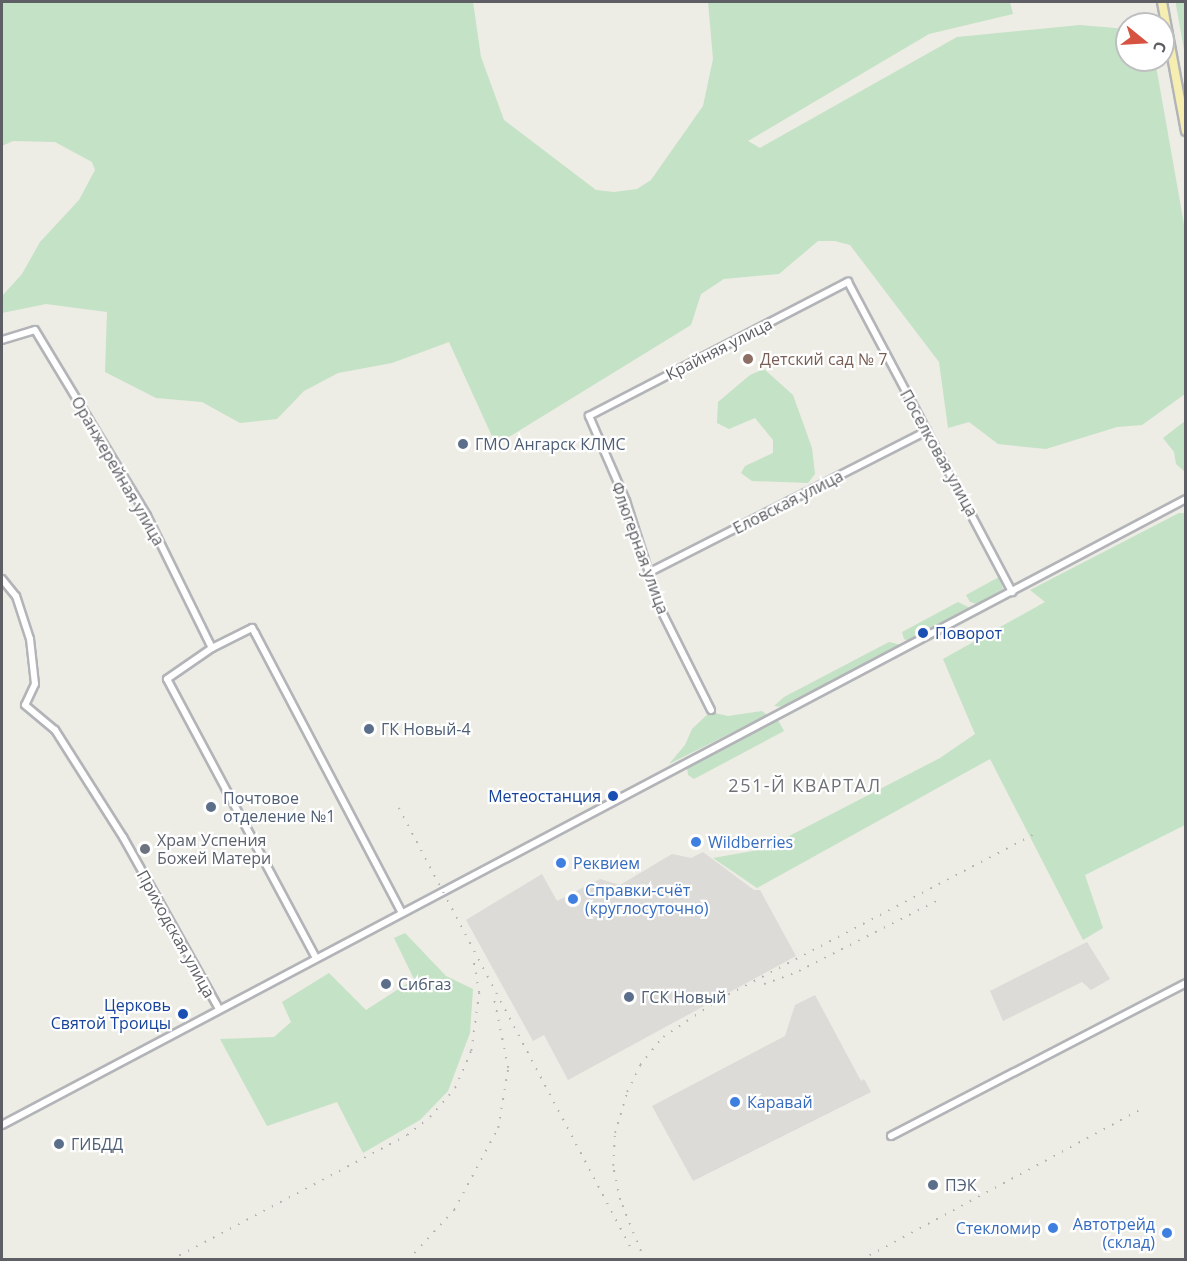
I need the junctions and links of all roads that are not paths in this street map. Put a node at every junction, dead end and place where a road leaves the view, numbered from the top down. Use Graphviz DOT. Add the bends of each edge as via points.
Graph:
graph roads {
  1 [pos="1162,2"];
  2 [pos="1185,130"];
  3 [pos="848,282"];
  4 [pos="2,340"];
  5 [pos="589,416"];
  6 [pos="927,431"];
  7 [pos="1185,499"];
  8 [pos="650,572"];
  9 [pos="2,579"];
  10 [pos="1012,592"];
  11 [pos="212,648"];
  12 [pos="711,710"];
  13 [pos="402,913"];
  14 [pos="316,958"];
  15 [pos="1185,983"];
  16 [pos="219,1010"];
  17 [pos="2,1125"];
  18 [pos="891,1136"];
  1 -- 2 [label="main road"];
  3 -- 5 [label="street, Крайняя улица"];
  3 -- 6 [label="street, Поселковая улица"];
  4 -- 11 [label="street, Оранжерейная улица" via="36,330 147,516"];
  5 -- 8 [label="street, Флюгерная улица" via="626,501"];
  6 -- 8 [label="street, Еловская улица"];
  6 -- 10 [label="street, Поселковая улица"];
  7 -- 10 [label="street"];
  8 -- 12 [label="street, Флюгерная улица" via="661,610"];
  9 -- 16 [label="street, Приходская улица" via="16,596 30,639 35,684 25,705 55,730 123,837"];
  10 -- 13 [label="street"];
  11 -- 13 [label="street" via="252,628"];
  11 -- 14 [label="street" via="167,679"];
  13 -- 14 [label="street"];
  14 -- 16 [label="street"];
  15 -- 18 [label="street"];
  16 -- 17 [label="street"];
}
